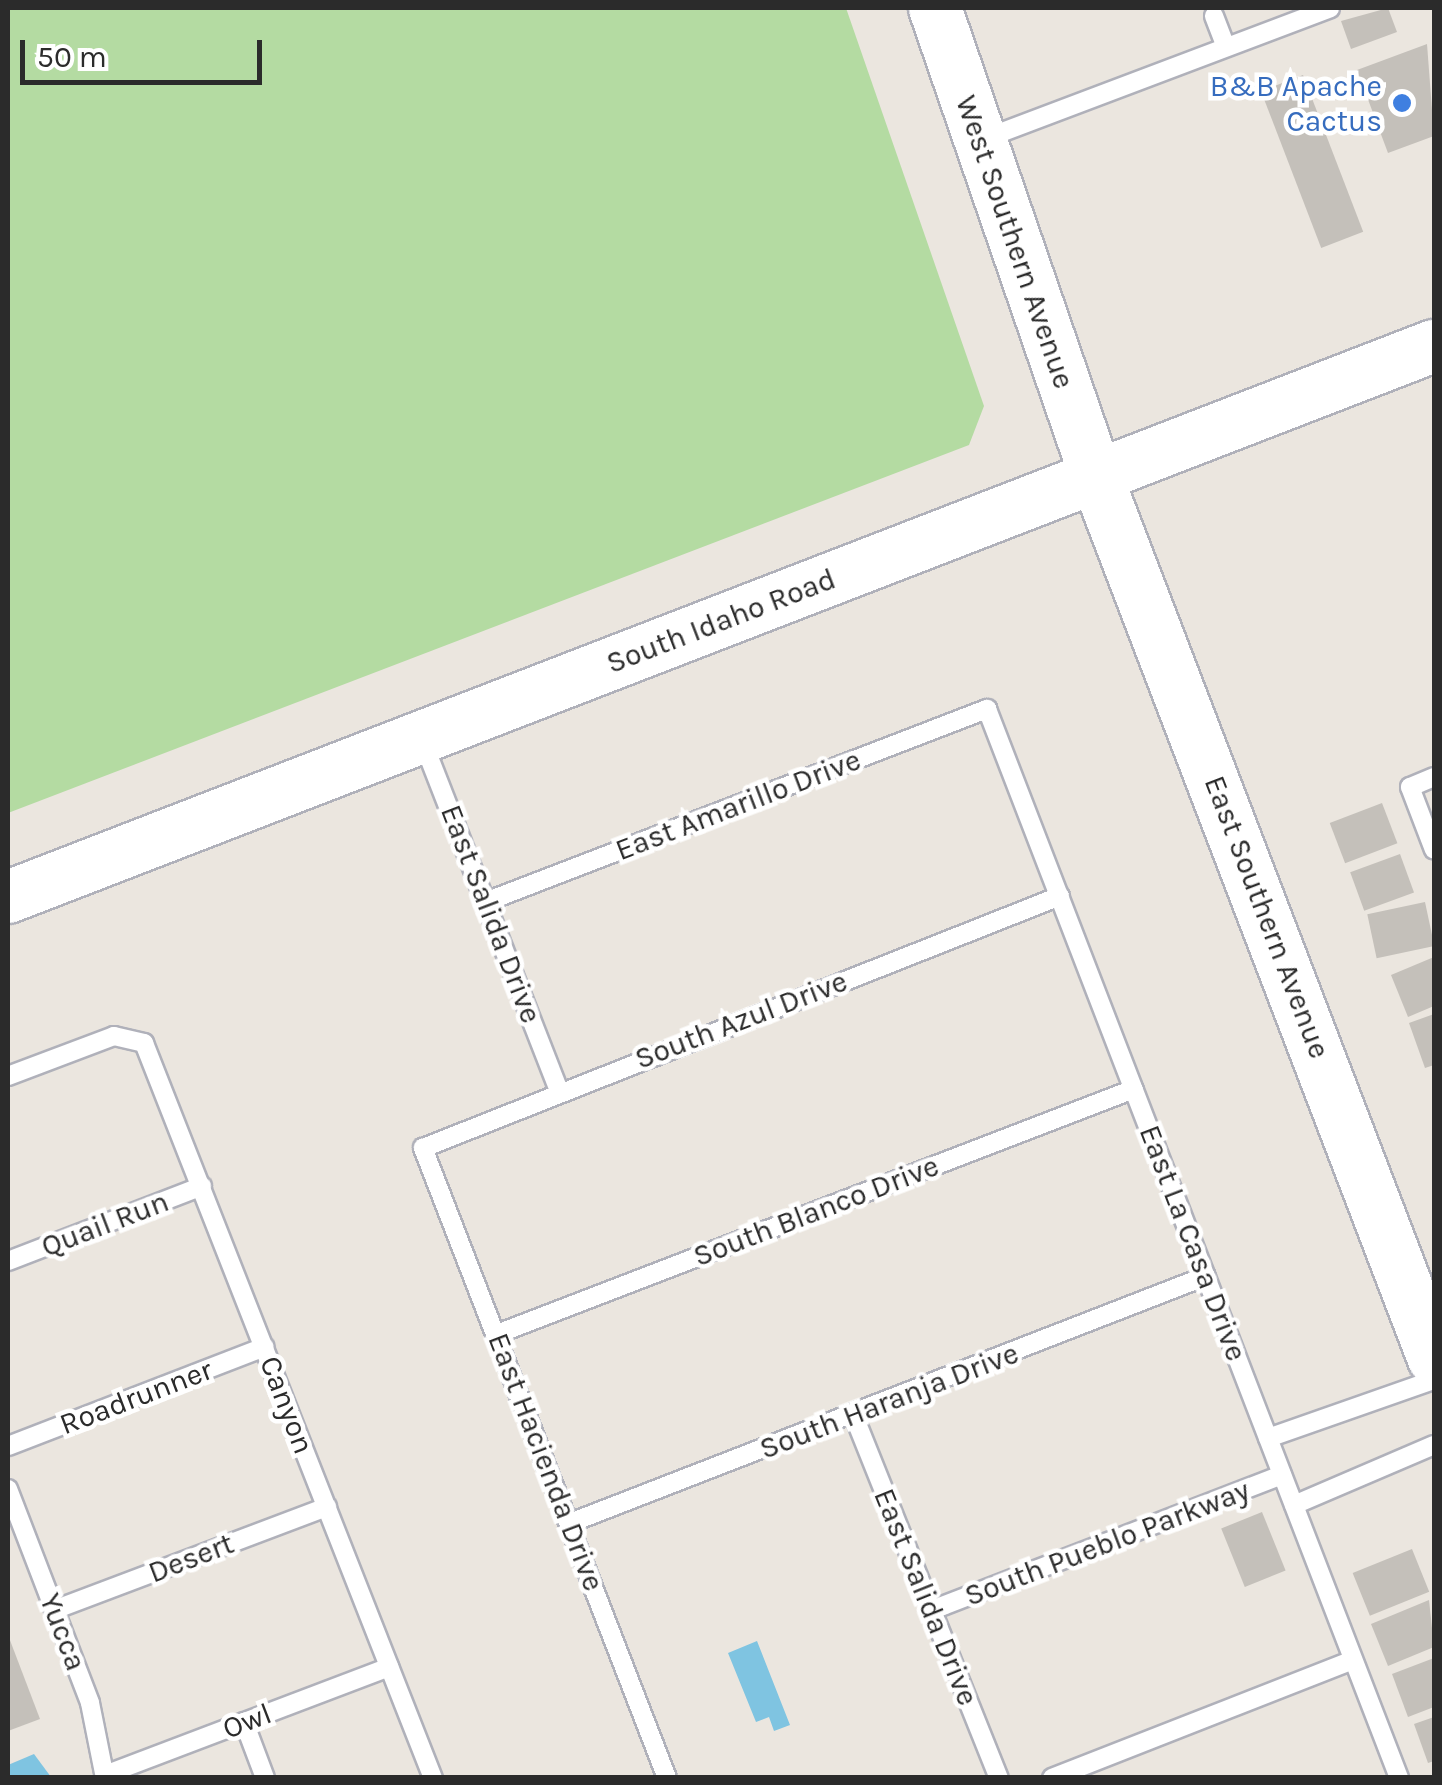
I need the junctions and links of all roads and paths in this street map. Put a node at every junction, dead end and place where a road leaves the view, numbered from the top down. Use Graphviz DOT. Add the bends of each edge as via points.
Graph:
graph roads {
  1 [pos="935,8"];
  2 [pos="1330,8"];
  3 [pos="1214,16"];
  4 [pos="1226,47"];
  5 [pos="980,140"];
  6 [pos="1434,346"];
  7 [pos="1096,476"];
  8 [pos="987,709"];
  9 [pos="422,737"];
  10 [pos="1434,777"];
  11 [pos="1434,850"];
  12 [pos="1060,896"];
  13 [pos="8,897"];
  14 [pos="488,901"];
  15 [pos="8,1076"];
  16 [pos="1134,1089"];
  17 [pos="559,1090"];
  18 [pos="423,1148"];
  19 [pos="202,1186"];
  20 [pos="8,1261"];
  21 [pos="1206,1276"];
  22 [pos="497,1334"];
  23 [pos="265,1347"];
  24 [pos="1434,1359"];
  25 [pos="1434,1380"];
  26 [pos="854,1416"];
  27 [pos="1268,1438"];
  28 [pos="8,1446"];
  29 [pos="1434,1446"];
  30 [pos="1282,1474"];
  31 [pos="8,1490"];
  32 [pos="1294,1504"];
  33 [pos="327,1506"];
  34 [pos="570,1523"];
  35 [pos="54,1610"];
  36 [pos="932,1610"];
  37 [pos="1354,1660"];
  38 [pos="389,1667"];
  39 [pos="244,1722"];
  40 [pos="105,1776"];
  41 [pos="265,1778"];
  42 [pos="433,1778"];
  43 [pos="667,1778"];
  44 [pos="999,1778"];
  45 [pos="1052,1778"];
  46 [pos="1399,1778"];
  1 -- 5 [label="main road, West Southern Avenue"];
  2 -- 4 [label="lane"];
  3 -- 4 [label="lane"];
  4 -- 5 [label="lane"];
  5 -- 7 [label="main road, West Southern Avenue"];
  6 -- 7 [label="main road, South Idaho Road"];
  7 -- 9 [label="main road, South Idaho Road"];
  7 -- 24 [label="main road, East Southern Avenue"];
  8 -- 12 [label="lane, East La Casa Drive"];
  8 -- 14 [label="lane, East Amarillo Drive"];
  9 -- 13 [label="main road, South Idaho Road"];
  9 -- 14 [label="lane, East Salida Drive"];
  10 -- 11 [label="lane" via="1410,787"];
  12 -- 16 [label="lane, East La Casa Drive"];
  12 -- 17 [label="lane, South Azul Drive"];
  14 -- 17 [label="lane, East Salida Drive"];
  15 -- 19 [label="lane, Canyon" via="114,1036 136,1037"];
  16 -- 21 [label="lane, East La Casa Drive"];
  16 -- 22 [label="lane, South Blanco Drive"];
  17 -- 18 [label="lane, South Azul Drive"];
  18 -- 22 [label="lane, East Hacienda Drive"];
  19 -- 20 [label="lane, Quail Run"];
  19 -- 23 [label="lane, Canyon"];
  21 -- 26 [label="lane, South Haranja Drive"];
  21 -- 27 [label="lane, East La Casa Drive"];
  22 -- 34 [label="lane, East Hacienda Drive"];
  23 -- 28 [label="lane, Roadrunner"];
  23 -- 33 [label="lane, Canyon"];
  25 -- 27 [label="lane"];
  26 -- 34 [label="lane, South Haranja Drive"];
  26 -- 36 [label="lane, East Salida Drive"];
  27 -- 30 [label="lane, East La Casa Drive"];
  29 -- 32 [label="lane"];
  30 -- 32 [label="lane, East La Casa Drive"];
  30 -- 36 [label="lane, South Pueblo Parkway"];
  31 -- 35 [label="lane, Yucca"];
  32 -- 37 [label="lane, East La Casa Drive"];
  33 -- 35 [label="lane, Desert"];
  33 -- 38 [label="lane, Canyon"];
  34 -- 43 [label="lane, East Hacienda Drive"];
  35 -- 40 [label="lane, Yucca"];
  36 -- 44 [label="lane, East Salida Drive"];
  37 -- 45 [label="lane"];
  37 -- 46 [label="lane, East La Casa Drive"];
  38 -- 39 [label="lane, Owl"];
  38 -- 42 [label="lane, Canyon"];
  39 -- 40 [label="lane, Owl"];
  39 -- 41 [label="lane"];
}
